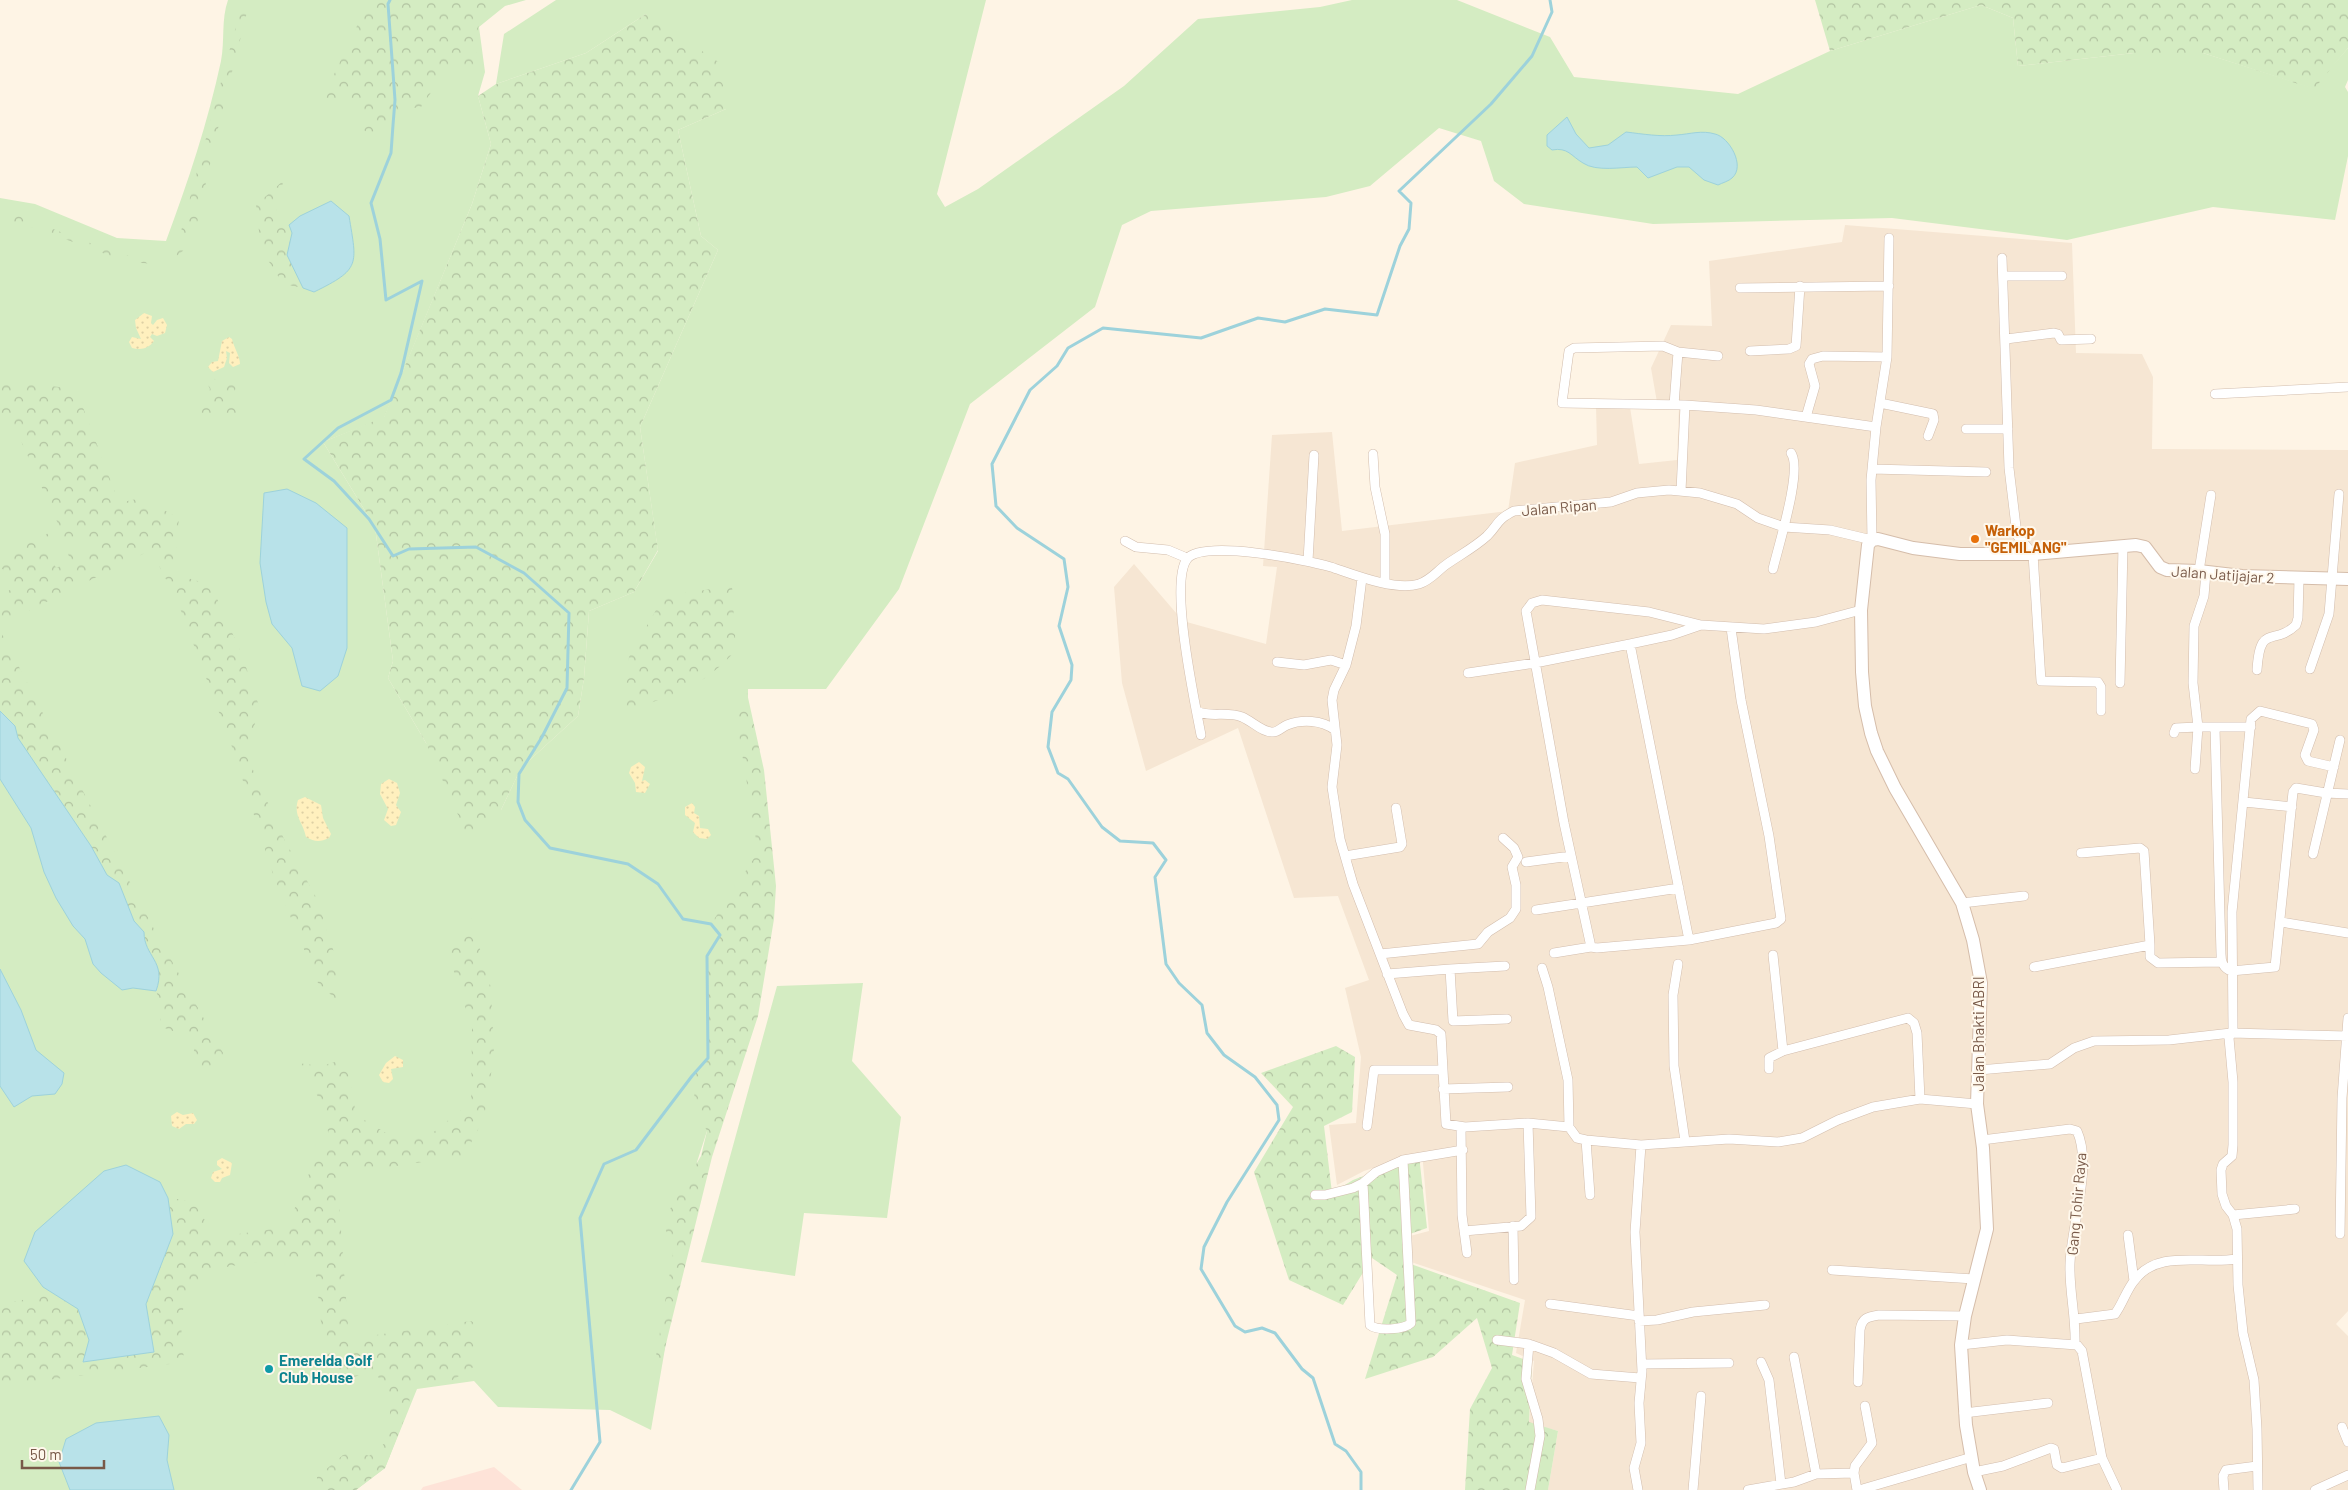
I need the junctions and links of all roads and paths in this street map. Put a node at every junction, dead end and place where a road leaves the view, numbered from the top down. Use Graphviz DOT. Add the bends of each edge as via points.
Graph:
graph roads {
  1 [pos="1889,238"];
  2 [pos="2002,258"];
  3 [pos="2003,276"];
  4 [pos="2062,276"];
  5 [pos="1800,286"];
  6 [pos="1888,286"];
  7 [pos="1740,288"];
  8 [pos="2006,339"];
  9 [pos="2092,339"];
  10 [pos="1750,351"];
  11 [pos="1678,352"];
  12 [pos="1718,356"];
  13 [pos="1887,356"];
  14 [pos="2348,388"];
  15 [pos="2215,394"];
  16 [pos="1880,404"];
  17 [pos="1674,405"];
  18 [pos="1685,405"];
  19 [pos="1806,417"];
  20 [pos="1876,427"];
  21 [pos="1966,429"];
  22 [pos="2008,429"];
  23 [pos="1928,436"];
  24 [pos="1791,453"];
  25 [pos="1373,454"];
  26 [pos="1314,455"];
  27 [pos="1872,469"];
  28 [pos="1986,472"];
  29 [pos="1681,491"];
  30 [pos="2338,494"];
  31 [pos="2210,495"];
  32 [pos="1784,527"];
  33 [pos="1872,540"];
  34 [pos="1125,542"];
  35 [pos="2123,546"];
  36 [pos="2032,554"];
  37 [pos="1187,558"];
  38 [pos="1308,561"];
  39 [pos="1773,569"];
  40 [pos="2202,572"];
  41 [pos="1362,578"];
  42 [pos="2332,578"];
  43 [pos="2299,579"];
  44 [pos="2348,579"];
  45 [pos="1385,582"];
  46 [pos="1861,610"];
  47 [pos="1701,625"];
  48 [pos="1731,628"];
  49 [pos="1630,644"];
  50 [pos="1276,662"];
  51 [pos="1535,663"];
  52 [pos="1346,665"];
  53 [pos="2310,669"];
  54 [pos="2257,670"];
  55 [pos="1468,673"];
  56 [pos="2120,683"];
  57 [pos="1197,711"];
  58 [pos="2101,711"];
  59 [pos="2198,727"];
  60 [pos="2251,727"];
  61 [pos="2214,728"];
  62 [pos="1335,730"];
  63 [pos="2174,733"];
  64 [pos="1201,735"];
  65 [pos="2340,740"];
  66 [pos="2334,767"];
  67 [pos="2194,770"];
  68 [pos="2326,793"];
  69 [pos="2348,794"];
  70 [pos="2244,802"];
  71 [pos="2292,807"];
  72 [pos="1396,808"];
  73 [pos="1503,838"];
  74 [pos="2081,853"];
  75 [pos="2313,854"];
  76 [pos="1345,856"];
  77 [pos="1571,856"];
  78 [pos="1526,862"];
  79 [pos="1679,888"];
  80 [pos="2024,896"];
  81 [pos="1962,903"];
  82 [pos="1581,904"];
  83 [pos="1536,910"];
  84 [pos="2281,922"];
  85 [pos="2348,933"];
  86 [pos="1689,940"];
  87 [pos="2150,945"];
  88 [pos="1591,947"];
  89 [pos="1554,953"];
  90 [pos="1380,954"];
  91 [pos="1773,955"];
  92 [pos="2221,962"];
  93 [pos="1678,964"];
  94 [pos="1505,966"];
  95 [pos="2034,967"];
  96 [pos="1542,968"];
  97 [pos="1450,969"];
  98 [pos="2231,971"];
  99 [pos="1387,974"];
  100 [pos="2348,1018"];
  101 [pos="1506,1019"];
  102 [pos="2231,1033"];
  103 [pos="2347,1036"];
  104 [pos="1783,1051"];
  105 [pos="1769,1069"];
  106 [pos="1442,1070"];
  107 [pos="1979,1070"];
  108 [pos="1508,1087"];
  109 [pos="1443,1089"];
  110 [pos="1920,1100"];
  111 [pos="1978,1104"];
  112 [pos="2345,1119"];
  113 [pos="1528,1123"];
  114 [pos="1367,1126"];
  115 [pos="1461,1127"];
  116 [pos="1569,1127"];
  117 [pos="1586,1140"];
  118 [pos="1982,1140"];
  119 [pos="1685,1141"];
  120 [pos="1641,1145"];
  121 [pos="1463,1150"];
  122 [pos="1403,1160"];
  123 [pos="1363,1183"];
  124 [pos="1314,1195"];
  125 [pos="1590,1195"];
  126 [pos="2295,1209"];
  127 [pos="2233,1215"];
  128 [pos="1513,1226"];
  129 [pos="1464,1231"];
  130 [pos="2340,1234"];
  131 [pos="2128,1235"];
  132 [pos="1467,1253"];
  133 [pos="2236,1259"];
  134 [pos="1832,1270"];
  135 [pos="1974,1279"];
  136 [pos="1514,1280"];
  137 [pos="2134,1281"];
  138 [pos="1550,1304"];
  139 [pos="1765,1304"];
  140 [pos="1965,1316"];
  141 [pos="1639,1319"];
  142 [pos="2076,1319"];
  143 [pos="1497,1340"];
  144 [pos="1529,1344"];
  145 [pos="2075,1344"];
  146 [pos="1962,1345"];
  147 [pos="1794,1357"];
  148 [pos="1761,1362"];
  149 [pos="1729,1363"];
  150 [pos="1642,1364"];
  151 [pos="1640,1378"];
  152 [pos="1858,1382"];
  153 [pos="1701,1396"];
  154 [pos="2048,1403"];
  155 [pos="1865,1406"];
  156 [pos="1964,1413"];
  157 [pos="2342,1427"];
  158 [pos="2348,1442"];
  159 [pos="1972,1457"];
  160 [pos="2102,1458"];
  161 [pos="2257,1466"];
  162 [pos="1974,1472"];
  163 [pos="1816,1474"];
  164 [pos="1854,1474"];
  165 [pos="2348,1475"];
  166 [pos="1781,1484"];
  167 [pos="1530,1490"];
  168 [pos="1638,1490"];
  169 [pos="1693,1490"];
  170 [pos="1748,1490"];
  171 [pos="1858,1490"];
  172 [pos="1980,1490"];
  173 [pos="2117,1490"];
  174 [pos="2224,1490"];
  175 [pos="2258,1490"];
  176 [pos="2315,1490"];
  1 -- 6 [label="street"];
  2 -- 3 [label="street"];
  3 -- 4 [label="street"];
  3 -- 8 [label="street"];
  5 -- 6 [label="street"];
  5 -- 7 [label="street"];
  5 -- 10 [label="street" via="1796,346"];
  6 -- 13 [label="street"];
  8 -- 9 [label="street" via="2054,333 2061,340"];
  8 -- 22 [label="street"];
  11 -- 12 [label="street"];
  11 -- 17 [label="street"];
  11 -- 17 [label="street" via="1664,346 1574,348 1569,351 1562,402"];
  13 -- 16 [label="street"];
  13 -- 19 [label="street" via="1818,356 1812,359 1809,364 1815,386"];
  14 -- 15 [label="street"];
  16 -- 20 [label="street"];
  16 -- 23 [label="street" via="1933,414"];
  17 -- 18 [label="street"];
  18 -- 19 [label="street"];
  18 -- 29 [label="street"];
  19 -- 20 [label="street"];
  20 -- 27 [label="street"];
  21 -- 22 [label="street"];
  22 -- 36 [label="street" via="2017,535"];
  24 -- 32 [label="street" via="1796,467"];
  25 -- 45 [label="street" via="1376,493 1385,534"];
  26 -- 38 [label="street"];
  27 -- 28 [label="street"];
  27 -- 33 [label="street"];
  29 -- 32 [label="street, Jalan Ripan" via="1737,504 1758,518"];
  29 -- 45 [label="street, Jalan Ripan" via="1637,493 1611,502 1514,511 1500,518 1488,536 1433,577 1407,586"];
  30 -- 42 [label="street"];
  31 -- 40 [label="street"];
  32 -- 33 [label="street, Jalan Ripan" via="1830,530"];
  32 -- 39 [label="street"];
  33 -- 36 [label="street, Jalan Jatijajar 2" via="1960,554"];
  33 -- 46 [label="street, Jalan Bhakti ABRI" via="1868,545"];
  34 -- 37 [label="street" via="1136,547 1168,550"];
  35 -- 36 [label="street, Jalan Jatijajar 2"];
  35 -- 40 [label="street, Jalan Jatijajar 2" via="2145,546 2160,567 2167,570"];
  35 -- 56 [label="street"];
  36 -- 58 [label="street" via="2041,680 2098,682"];
  37 -- 38 [label="street, Jalan Ripan" via="1210,551 1248,552"];
  37 -- 57 [label="street" via="1181,580 1184,640"];
  38 -- 41 [label="street, Jalan Ripan"];
  40 -- 43 [label="street, Jalan Jatijajar 2"];
  40 -- 59 [label="street" via="2204,596 2194,626 2193,683"];
  41 -- 45 [label="street, Jalan Ripan"];
  41 -- 52 [label="street" via="1356,626"];
  42 -- 43 [label="street, Jalan Jatijajar 2"];
  42 -- 44 [label="street, Jalan Jatijajar 2"];
  42 -- 53 [label="street" via="2329,614"];
  43 -- 54 [label="street" via="2296,625 2262,642 2258,650"];
  46 -- 48 [label="street" via="1791,626"];
  46 -- 81 [label="street, Jalan Bhakti ABRI" via="1865,706 1877,752"];
  47 -- 48 [label="street"];
  47 -- 49 [label="street"];
  47 -- 51 [label="street" via="1649,612 1542,600 1532,603 1526,611"];
  48 -- 86 [label="street" via="1741,700 1782,913 1776,923"];
  49 -- 51 [label="street"];
  49 -- 79 [label="street"];
  50 -- 52 [label="street" via="1304,665 1331,660"];
  51 -- 55 [label="street"];
  51 -- 77 [label="street"];
  52 -- 62 [label="street" via="1332,700"];
  57 -- 62 [label="street" via="1242,717 1270,732 1294,723 1308,722"];
  57 -- 64 [label="street"];
  59 -- 61 [label="street"];
  59 -- 63 [label="street" via="2179,726"];
  59 -- 67 [label="street"];
  60 -- 61 [label="street"];
  60 -- 66 [label="street" via="2252,719 2260,711 2312,724 2314,730 2306,758"];
  60 -- 70 [label="street"];
  61 -- 92 [label="street"];
  62 -- 76 [label="street" via="1337,746 1332,787"];
  65 -- 66 [label="street"];
  66 -- 68 [label="street"];
  68 -- 69 [label="street"];
  68 -- 71 [label="street" via="2296,788"];
  68 -- 75 [label="street"];
  70 -- 71 [label="street"];
  70 -- 98 [label="street" via="2232,912"];
  71 -- 84 [label="street"];
  72 -- 76 [label="street" via="1400,847"];
  73 -- 90 [label="street" via="1518,857 1512,867 1516,909 1510,918 1488,932 1478,944"];
  74 -- 87 [label="street" via="2140,848 2144,851"];
  76 -- 90 [label="street"];
  77 -- 78 [label="street"];
  77 -- 82 [label="street"];
  79 -- 82 [label="street"];
  79 -- 86 [label="street"];
  80 -- 81 [label="street"];
  81 -- 107 [label="street, Jalan Bhakti ABRI" via="1981,983"];
  82 -- 83 [label="street"];
  82 -- 88 [label="street"];
  84 -- 85 [label="street"];
  84 -- 98 [label="street" via="2275,966"];
  86 -- 88 [label="street"];
  87 -- 92 [label="street" via="2150,957 2158,963"];
  87 -- 95 [label="street"];
  88 -- 89 [label="street"];
  90 -- 99 [label="street"];
  91 -- 104 [label="street"];
  92 -- 98 [label="street"];
  93 -- 119 [label="street" via="1673,995 1674,1066"];
  94 -- 97 [label="street"];
  96 -- 116 [label="street" via="1568,1080"];
  97 -- 99 [label="street"];
  97 -- 101 [label="street" via="1453,1021"];
  98 -- 102 [label="street"];
  99 -- 106 [label="street" via="1409,1026 1436,1030 1441,1034"];
  100 -- 103 [label="street"];
  102 -- 103 [label="street"];
  102 -- 107 [label="street" via="2169,1040 2094,1041 2074,1048 2050,1064"];
  102 -- 127 [label="street" via="2233,1145 2232,1156 2221,1170 2224,1200"];
  103 -- 112 [label="street"];
  104 -- 105 [label="street" via="1770,1058"];
  104 -- 110 [label="street" via="1908,1018 1914,1023 1917,1033"];
  106 -- 109 [label="street"];
  106 -- 114 [label="street" via="1374,1070"];
  107 -- 111 [label="street, Jalan Bhakti ABRI"];
  108 -- 109 [label="street"];
  109 -- 115 [label="street" via="1446,1124"];
  110 -- 111 [label="street"];
  110 -- 119 [label="street" via="1873,1107 1795,1140"];
  111 -- 118 [label="street, Jalan Bhakti ABRI"];
  112 -- 130 [label="street"];
  113 -- 115 [label="street"];
  113 -- 116 [label="street"];
  113 -- 128 [label="street" via="1531,1217 1527,1223"];
  115 -- 121 [label="street"];
  116 -- 117 [label="street" via="1577,1138"];
  117 -- 120 [label="street"];
  117 -- 125 [label="street"];
  118 -- 135 [label="street, Jalan Bhakti ABRI" via="1987,1229"];
  118 -- 142 [label="street, Gang Tohir Raya" via="2070,1129 2077,1131 2082,1151 2081,1177 2070,1264"];
  119 -- 120 [label="street"];
  120 -- 141 [label="street" via="1636,1232"];
  121 -- 122 [label="street"];
  121 -- 129 [label="street"];
  122 -- 123 [label="street" via="1376,1172"];
  122 -- 123 [label="street" via="1411,1323 1405,1328 1375,1328 1370,1325"];
  123 -- 124 [label="street" via="1325,1195"];
  126 -- 127 [label="street"];
  127 -- 133 [label="street"];
  128 -- 129 [label="street"];
  128 -- 136 [label="street"];
  129 -- 132 [label="street"];
  131 -- 137 [label="street"];
  133 -- 137 [label="street" via="2221,1262 2165,1261 2150,1267"];
  133 -- 161 [label="street" via="2243,1333 2254,1380"];
  134 -- 135 [label="street"];
  135 -- 140 [label="street, Jalan Bhakti ABRI"];
  137 -- 142 [label="street" via="2115,1314"];
  138 -- 141 [label="street"];
  139 -- 141 [label="street" via="1693,1312 1657,1320"];
  140 -- 146 [label="street, Jalan Bhakti ABRI"];
  140 -- 152 [label="street" via="1879,1314 1866,1317 1860,1330"];
  141 -- 150 [label="street"];
  142 -- 145 [label="street, Gang Tohir Raya"];
  143 -- 144 [label="street"];
  144 -- 151 [label="street" via="1554,1353 1592,1374"];
  144 -- 167 [label="street" via="1526,1379 1540,1436"];
  145 -- 146 [label="street" via="2007,1340"];
  145 -- 160 [label="street" via="2082,1351"];
  146 -- 156 [label="street, Jalan Bhakti ABRI"];
  147 -- 163 [label="street"];
  148 -- 166 [label="street" via="1769,1380"];
  149 -- 150 [label="street"];
  150 -- 151 [label="street"];
  151 -- 168 [label="street" via="1641,1443 1634,1468"];
  153 -- 169 [label="street"];
  154 -- 156 [label="street"];
  155 -- 164 [label="street" via="1872,1443 1854,1466"];
  156 -- 159 [label="street, Jalan Bhakti ABRI"];
  157 -- 158 [label="street"];
  159 -- 162 [label="street, Jalan Bhakti ABRI"];
  159 -- 171 [label="street"];
  160 -- 162 [label="street" via="2062,1468 2057,1465 2051,1448 2003,1466"];
  160 -- 173 [label="street"];
  161 -- 174 [label="street" via="2226,1470"];
  161 -- 175 [label="street"];
  162 -- 172 [label="street, Jalan Bhakti ABRI"];
  163 -- 164 [label="street"];
  163 -- 166 [label="street"];
  164 -- 171 [label="street"];
  165 -- 176 [label="street"];
  166 -- 170 [label="street"];
}
